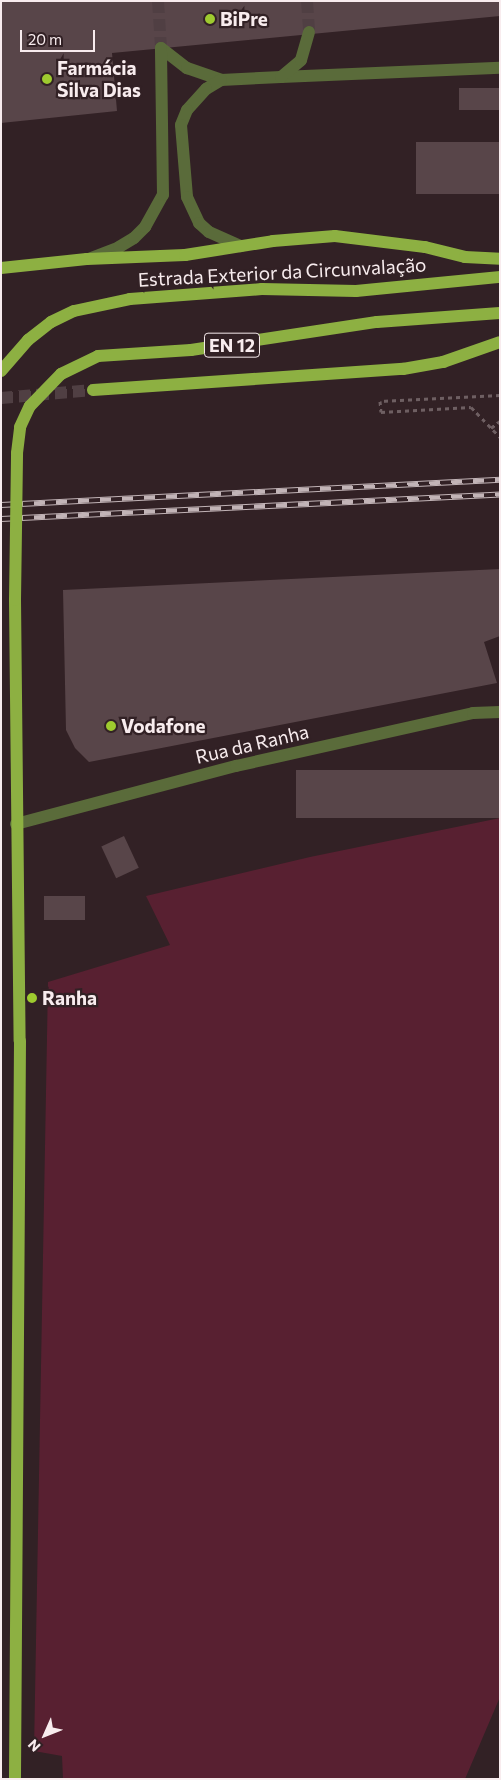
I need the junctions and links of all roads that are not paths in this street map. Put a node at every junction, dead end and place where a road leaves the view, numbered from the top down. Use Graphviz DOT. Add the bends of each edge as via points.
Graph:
graph roads {
  1 [pos="309,32"];
  2 [pos="500,68"];
  3 [pos="282,77"];
  4 [pos="221,80"];
  5 [pos="242,246"];
  6 [pos="87,259"];
  7 [pos="500,259"];
  8 [pos="1,268"];
  9 [pos="500,277"];
  10 [pos="500,313"];
  11 [pos="500,342"];
  12 [pos="1,371"];
  13 [pos="93,390"];
  14 [pos="500,712"];
  15 [pos="16,824"];
  16 [pos="15,1779"];
  1 -- 3 [label="street" via="300,60"];
  2 -- 3 [label="street"];
  3 -- 4 [label="street"];
  4 -- 5 [label="street" via="206,89 187,110 181,126 187,197 199,223 209,232"];
  4 -- 6 [label="street" via="187,68 161,48 163,195 145,227 134,238 120,247"];
  5 -- 6 [label="main road" via="186,255"];
  5 -- 7 [label="main road" via="282,240 358,237 425,247 465,258"];
  6 -- 8 [label="main road"];
  9 -- 12 [label="main road, Estrada Exterior da Circunvalação" via="356,291 262,289 130,299 74,311 51,322 28,340"];
  10 -- 15 [label="main road, EN 12, bridge" via="376,322 191,350 98,356 62,374 43,391 30,406 20,427 16,453"];
  11 -- 13 [label="main road" via="443,362 403,369"];
  14 -- 15 [label="street, Rua da Ranha" via="473,713 245,764"];
  15 -- 16 [label="main road, EN 12" via="20,888 20,1041"];
}
